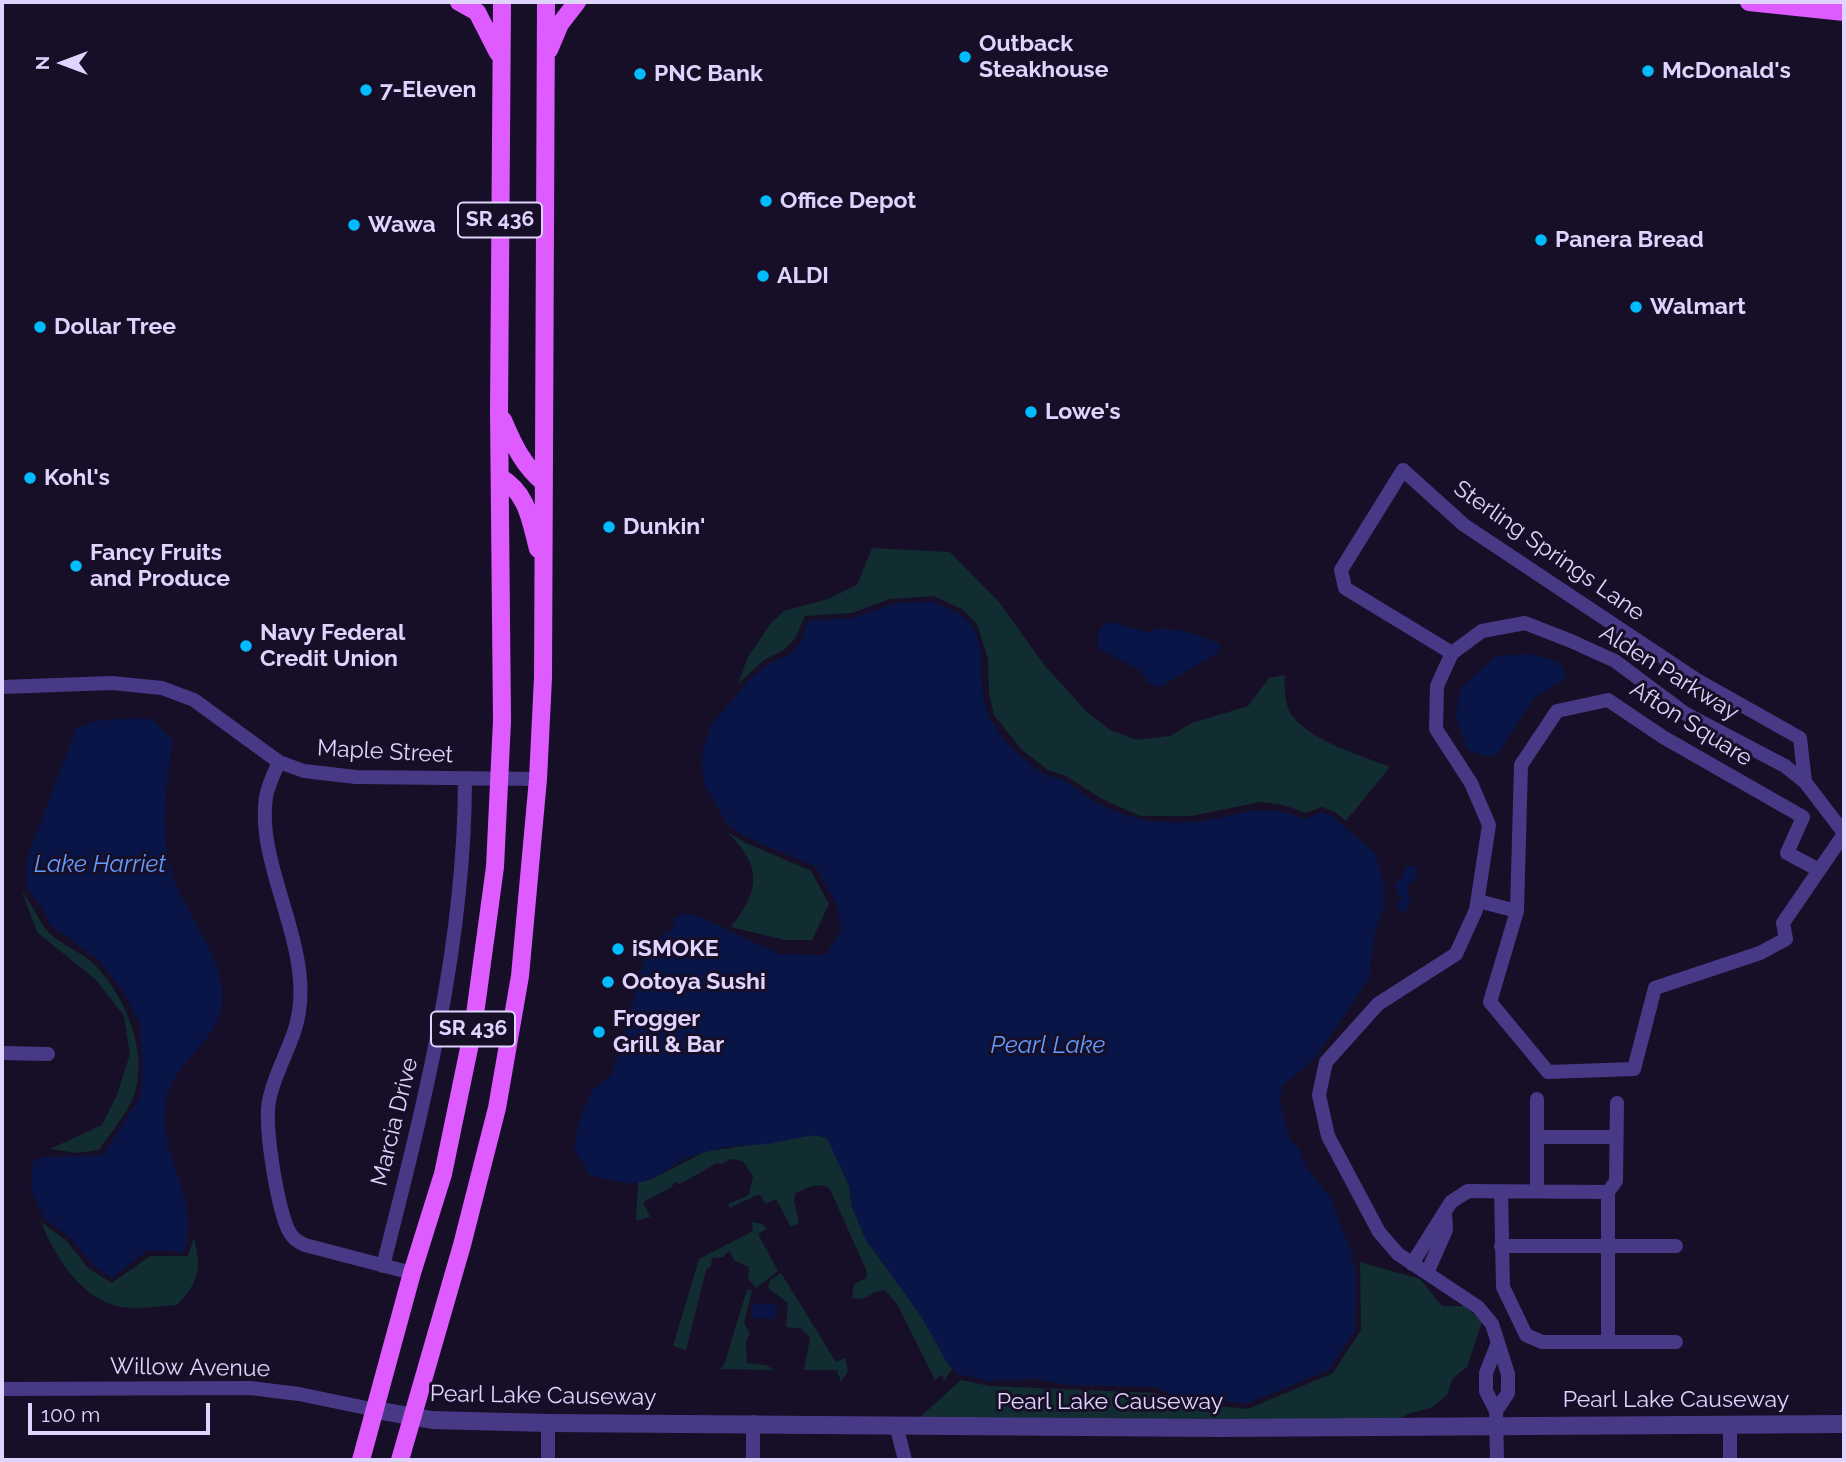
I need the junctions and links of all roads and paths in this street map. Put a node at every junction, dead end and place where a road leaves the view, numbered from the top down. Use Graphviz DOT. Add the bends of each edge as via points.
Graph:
graph roads {
  1 [pos="459,2"];
  2 [pos="502,2"];
  3 [pos="546,2"];
  4 [pos="578,2"];
  5 [pos="1749,2"];
  6 [pos="1844,12"];
  7 [pos="546,57"];
  8 [pos="501,62"];
  9 [pos="499,411"];
  10 [pos="500,477"];
  11 [pos="544,483"];
  12 [pos="544,569"];
  13 [pos="1447,651"];
  14 [pos="2,687"];
  15 [pos="1790,731"];
  16 [pos="279,762"];
  17 [pos="1783,765"];
  18 [pos="465,778"];
  19 [pos="500,778"];
  20 [pos="538,779"];
  21 [pos="1805,782"];
  22 [pos="1844,833"];
  23 [pos="1819,870"];
  24 [pos="1477,905"];
  25 [pos="1516,916"];
  26 [pos="2,1053"];
  27 [pos="48,1054"];
  28 [pos="1537,1099"];
  29 [pos="1617,1103"];
  30 [pos="1537,1138"];
  31 [pos="1616,1138"];
  32 [pos="1501,1191"];
  33 [pos="1536,1191"];
  34 [pos="1608,1192"];
  35 [pos="1446,1213"];
  36 [pos="1501,1246"];
  37 [pos="1608,1246"];
  38 [pos="1676,1246"];
  39 [pos="1412,1264"];
  40 [pos="383,1266"];
  41 [pos="412,1273"];
  42 [pos="1427,1273"];
  43 [pos="1608,1342"];
  44 [pos="1676,1342"];
  45 [pos="1497,1345"];
  46 [pos="2,1390"];
  47 [pos="376,1410"];
  48 [pos="413,1418"];
  49 [pos="1497,1418"];
  50 [pos="753,1422"];
  51 [pos="548,1423"];
  52 [pos="1844,1424"];
  53 [pos="896,1425"];
  54 [pos="1730,1426"];
  55 [pos="362,1460"];
  56 [pos="400,1460"];
  57 [pos="548,1460"];
  58 [pos="753,1460"];
  59 [pos="905,1460"];
  60 [pos="1497,1460"];
  61 [pos="1730,1460"];
  1 -- 8 [label="main road" via="477,12"];
  2 -- 8 [label="main road, SR 436"];
  3 -- 7 [label="main road, SR 436"];
  4 -- 7 [label="main road" via="560,24"];
  5 -- 6 [label="main road"];
  7 -- 11 [label="main road, SR 436"];
  8 -- 9 [label="main road, SR 436"];
  9 -- 10 [label="main road, SR 436"];
  9 -- 11 [label="main road" via="518,455"];
  10 -- 12 [label="main road" via="517,487 527,507"];
  10 -- 19 [label="main road, SR 436"];
  11 -- 12 [label="main road, SR 436"];
  12 -- 20 [label="main road, SR 436"];
  13 -- 15 [label="street, Sterling Springs Lane" via="1342,582 1341,570 1403,470 1464,525 1697,680"];
  13 -- 17 [label="street, Alden Parkway" via="1482,631 1525,623 1615,662 1685,714"];
  13 -- 24 [label="street, Alden Parkway" via="1437,686 1436,729 1471,783 1489,825"];
  14 -- 16 [label="street, Maple Street" via="112,683 162,688 194,700"];
  15 -- 17 [label="street" via="1792,741"];
  15 -- 21 [label="street" via="1800,738"];
  16 -- 18 [label="street, Maple Street" via="334,776"];
  16 -- 40 [label="street" via="266,794 265,825 301,989 294,1032 268,1105 286,1226 296,1241 305,1245"];
  17 -- 21 [label="street, Alden Parkway"];
  18 -- 19 [label="street, Maple Street"];
  18 -- 40 [label="street, Marcia Drive" via="460,879 440,1031"];
  19 -- 20 [label="street, Maple Street"];
  19 -- 41 [label="main road, SR 436" via="495,867 473,1029 443,1174"];
  20 -- 48 [label="main road, SR 436" via="520,976 497,1108"];
  21 -- 22 [label="street, Alden Parkway"];
  22 -- 23 [label="street, Afton Square"];
  23 -- 25 [label="street, Afton Square" via="1787,853 1803,817 1608,700 1557,712 1521,765"];
  23 -- 25 [label="street, Afton Square" via="1783,923 1786,939 1760,953 1655,988 1634,1069 1548,1072 1490,1002"];
  24 -- 25 [label="street"];
  24 -- 39 [label="street, Alden Parkway" via="1456,954 1378,1004 1326,1062 1319,1094 1328,1136 1379,1232"];
  26 -- 27 [label="street"];
  28 -- 30 [label="street"];
  29 -- 31 [label="street"];
  30 -- 31 [label="street"];
  30 -- 33 [label="street"];
  31 -- 34 [label="street" via="1616,1181"];
  32 -- 33 [label="street"];
  32 -- 35 [label="street" via="1459,1194"];
  32 -- 36 [label="street"];
  33 -- 34 [label="street"];
  34 -- 37 [label="street"];
  35 -- 39 [label="street"];
  35 -- 42 [label="street" via="1446,1230"];
  36 -- 37 [label="street"];
  36 -- 43 [label="street" via="1503,1287 1526,1335 1542,1342"];
  37 -- 38 [label="street"];
  37 -- 43 [label="street"];
  39 -- 42 [label="street, Alden Parkway"];
  40 -- 41 [label="street"];
  41 -- 47 [label="main road, SR 436"];
  42 -- 45 [label="street, Alden Parkway" via="1478,1307 1492,1324"];
  43 -- 44 [label="street"];
  45 -- 49 [label="street" via="1486,1373 1486,1391"];
  45 -- 49 [label="street, Alden Parkway" via="1508,1374 1508,1393"];
  46 -- 47 [label="street, Willow Avenue" via="250,1388"];
  47 -- 48 [label="street, Pearl Lake Causeway"];
  47 -- 55 [label="main road, SR 436"];
  48 -- 51 [label="street, Pearl Lake Causeway"];
  48 -- 56 [label="main road, SR 436"];
  49 -- 53 [label="street, Pearl Lake Causeway" via="1204,1427"];
  49 -- 54 [label="street, Pearl Lake Causeway"];
  49 -- 60 [label="street"];
  50 -- 51 [label="street, Pearl Lake Causeway"];
  50 -- 53 [label="street, Pearl Lake Causeway"];
  50 -- 58 [label="street"];
  51 -- 57 [label="street"];
  52 -- 54 [label="street, Pearl Lake Causeway"];
  53 -- 59 [label="street"];
  54 -- 61 [label="street"];
}
